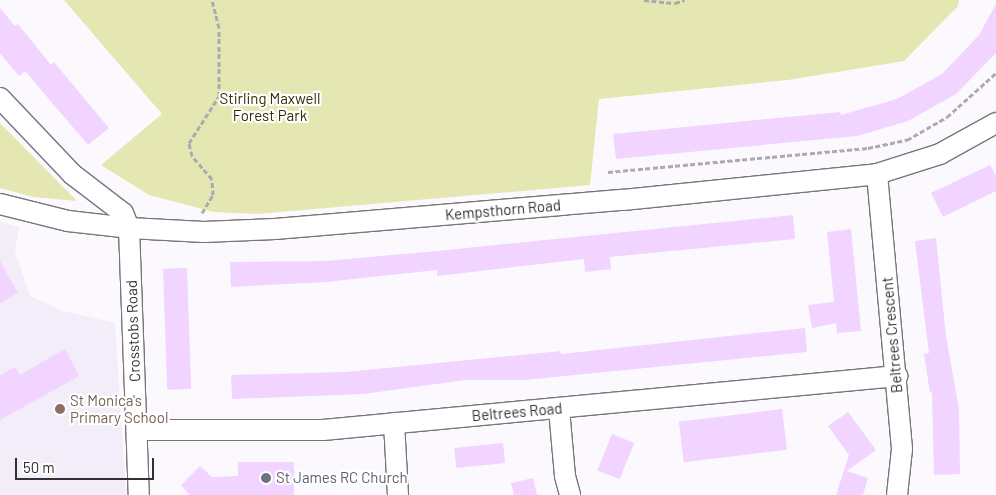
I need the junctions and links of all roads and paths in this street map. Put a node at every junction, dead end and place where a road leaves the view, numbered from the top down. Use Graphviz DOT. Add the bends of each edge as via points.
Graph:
graph roads {
  1 [pos="212,0"];
  2 [pos="644,0"];
  3 [pos="685,0"];
  4 [pos="996,73"];
  5 [pos="0,98"];
  6 [pos="996,123"];
  7 [pos="608,172"];
  8 [pos="877,174"];
  9 [pos="0,204"];
  10 [pos="129,228"];
  11 [pos="204,232"];
  12 [pos="897,376"];
  13 [pos="559,409"];
  14 [pos="394,423"];
  15 [pos="137,430"];
  16 [pos="139,495"];
  17 [pos="398,495"];
  18 [pos="570,495"];
  19 [pos="897,495"];
  1 -- 11 [label="path" via="219,28 219,96 189,143 192,156 212,179 213,195 201,212"];
  2 -- 3 [label="path" via="675,3"];
  4 -- 7 [label="path" via="948,117 908,140 868,148"];
  5 -- 10 [label="street" via="72,174 123,213"];
  6 -- 8 [label="street, Kempsthorn Road" via="940,154"];
  8 -- 11 [label="street, Kempsthorn Road" via="607,202"];
  8 -- 12 [label="street, Beltrees Crescent"];
  9 -- 10 [label="street, Kempsthorn Road" via="68,221"];
  10 -- 11 [label="street, Kempsthorn Road"];
  10 -- 15 [label="street, Crosstobs Road"];
  12 -- 13 [label="street, Beltrees Road"];
  12 -- 19 [label="street, Beltrees Crescent" via="902,449"];
  13 -- 14 [label="street, Beltrees Road"];
  13 -- 18 [label="street"];
  14 -- 15 [label="street, Beltrees Road" via="323,430"];
  14 -- 17 [label="street"];
  15 -- 16 [label="street, Crosstobs Road"];
}
